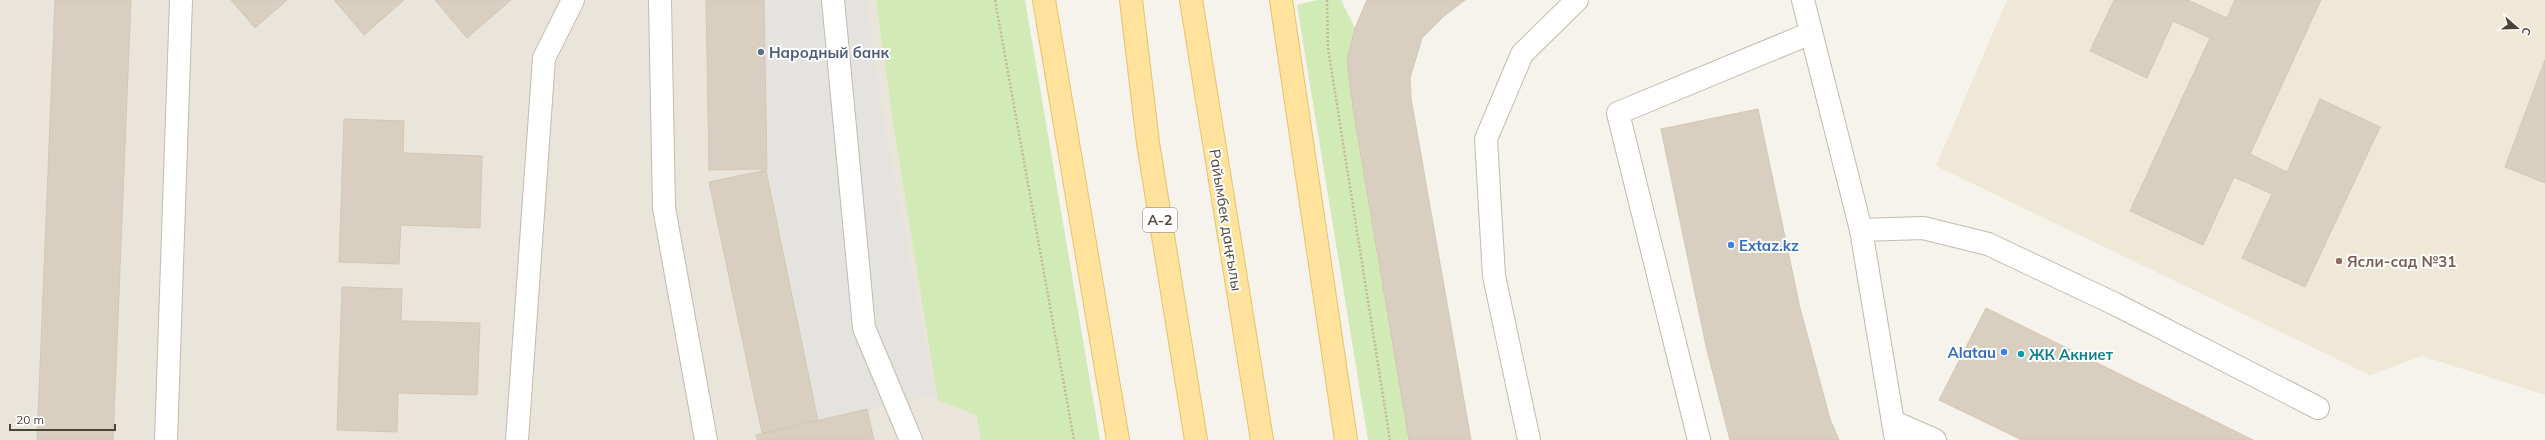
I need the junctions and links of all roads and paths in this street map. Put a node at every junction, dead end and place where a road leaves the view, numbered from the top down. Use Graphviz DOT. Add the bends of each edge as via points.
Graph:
graph roads {
  1 [pos="181,0"];
  2 [pos="573,0"];
  3 [pos="660,0"];
  4 [pos="833,0"];
  5 [pos="995,0"];
  6 [pos="1044,0"];
  7 [pos="1131,0"];
  8 [pos="1191,0"];
  9 [pos="1281,0"];
  10 [pos="1327,0"];
  11 [pos="1577,0"];
  12 [pos="1802,0"];
  13 [pos="1811,33"];
  14 [pos="1861,230"];
  15 [pos="2318,408"];
  16 [pos="1895,431"];
  17 [pos="166,440"];
  18 [pos="517,440"];
  19 [pos="706,440"];
  20 [pos="911,440"];
  21 [pos="1074,440"];
  22 [pos="1118,440"];
  23 [pos="1196,440"];
  24 [pos="1262,440"];
  25 [pos="1346,440"];
  26 [pos="1390,440"];
  27 [pos="1529,440"];
  28 [pos="1699,440"];
  29 [pos="1935,440"];
  1 -- 17 [label="street"];
  2 -- 18 [label="street" via="544,58"];
  3 -- 19 [label="street" via="664,208"];
  4 -- 20 [label="street" via="864,328"];
  5 -- 21 [label="path"];
  6 -- 22 [label="main road"];
  7 -- 23 [label="main road, A-2" via="1148,143"];
  8 -- 24 [label="main road, Райымбек даңғылы"];
  9 -- 25 [label="main road"];
  10 -- 26 [label="path" via="1328,48"];
  11 -- 27 [label="street" via="1522,54 1486,139 1494,276"];
  12 -- 13 [label="street"];
  13 -- 14 [label="street"];
  13 -- 28 [label="street" via="1618,114"];
  14 -- 15 [label="street" via="1923,228 1988,244 2115,304"];
  14 -- 16 [label="street"];
  16 -- 29 [label="street"];
}
